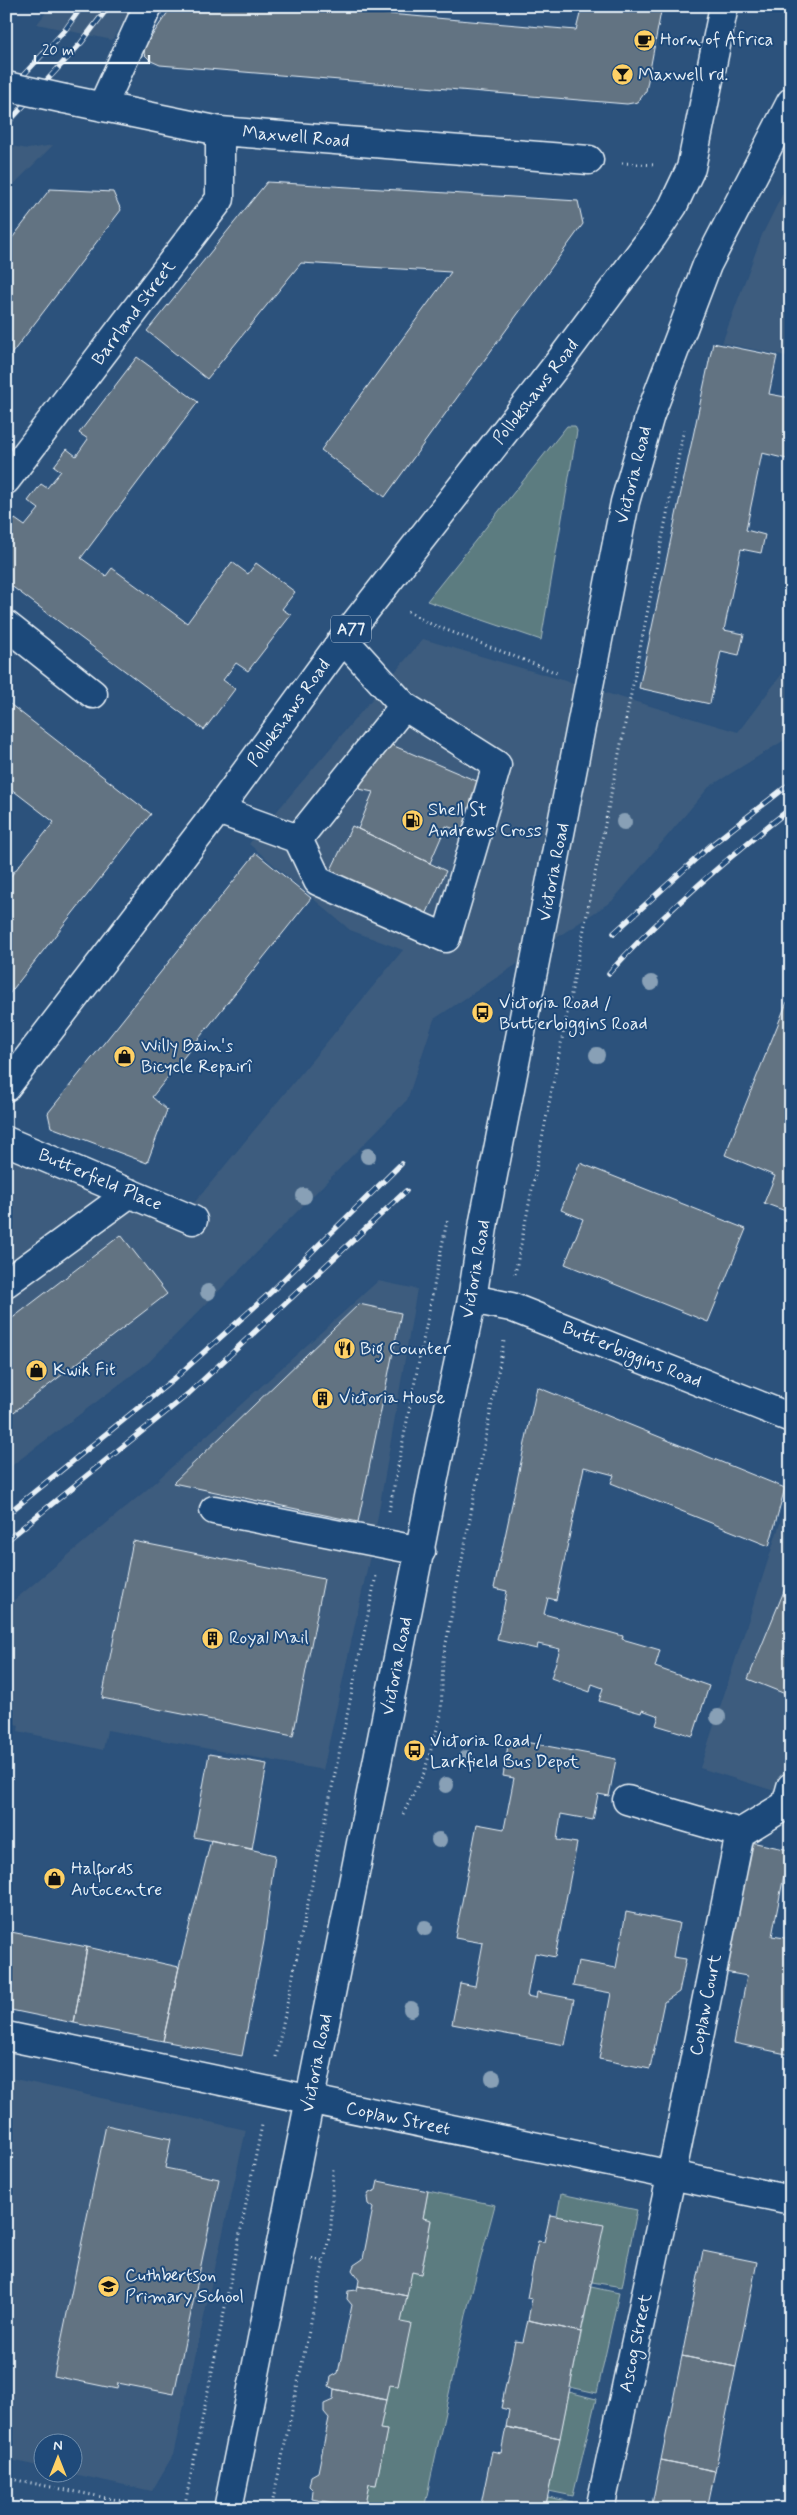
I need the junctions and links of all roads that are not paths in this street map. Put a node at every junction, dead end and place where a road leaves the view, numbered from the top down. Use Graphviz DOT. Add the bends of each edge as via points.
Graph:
graph roads {
  1 [pos="148,6"];
  2 [pos="724,6"];
  3 [pos="6,86"];
  4 [pos="791,102"];
  5 [pos="102,107"];
  6 [pos="220,131"];
  7 [pos="589,160"];
  8 [pos="6,480"];
  9 [pos="6,625"];
  10 [pos="343,639"];
  11 [pos="93,694"];
  12 [pos="404,706"];
  13 [pos="218,810"];
  14 [pos="298,839"];
  15 [pos="6,1087"];
  16 [pos="6,1141"];
  17 [pos="130,1193"];
  18 [pos="193,1220"];
  19 [pos="6,1284"];
  20 [pos="472,1299"];
  21 [pos="791,1418"];
  22 [pos="214,1510"];
  23 [pos="421,1551"];
  24 [pos="791,1787"];
  25 [pos="627,1800"];
  26 [pos="740,1832"];
  27 [pos="6,2036"];
  28 [pos="310,2100"];
  29 [pos="671,2176"];
  30 [pos="791,2200"];
  31 [pos="228,2509"];
  32 [pos="600,2509"];
  1 -- 5 [label="street"];
  2 -- 10 [label="street, Pollokshaws Road / A77" via="691,168 673,206 559,362"];
  3 -- 5 [label="street, Maxwell Road, bridge"];
  4 -- 20 [label="street, Victoria Road" via="707,265 650,415 625,502 484,1221"];
  5 -- 6 [label="street, Maxwell Road"];
  6 -- 7 [label="street, Maxwell Road"];
  6 -- 8 [label="street, Barrland Street" via="220,200"];
  9 -- 11 [label="street"];
  10 -- 12 [label="street"];
  10 -- 13 [label="street, Pollokshaws Road / A77"];
  12 -- 14 [label="street"];
  12 -- 14 [label="street" via="497,765 446,938 318,881"];
  13 -- 14 [label="street"];
  13 -- 15 [label="street, Pollokshaws Road / A77"];
  16 -- 17 [label="street, Butterfield Place"];
  17 -- 18 [label="street, Butterfield Place"];
  17 -- 19 [label="street"];
  20 -- 21 [label="street, Butterbiggins Road" via="510,1307"];
  20 -- 23 [label="street, Victoria Road"];
  22 -- 23 [label="street"];
  23 -- 28 [label="street, Victoria Road"];
  24 -- 26 [label="street" via="786,1805"];
  25 -- 26 [label="street"];
  26 -- 29 [label="street, Coplaw Court"];
  27 -- 28 [label="street, Coplaw Street"];
  28 -- 29 [label="street, Coplaw Street"];
  28 -- 31 [label="street, Victoria Road"];
  29 -- 30 [label="street, Coplaw Street"];
  29 -- 32 [label="street, Ascog Street"];
}
